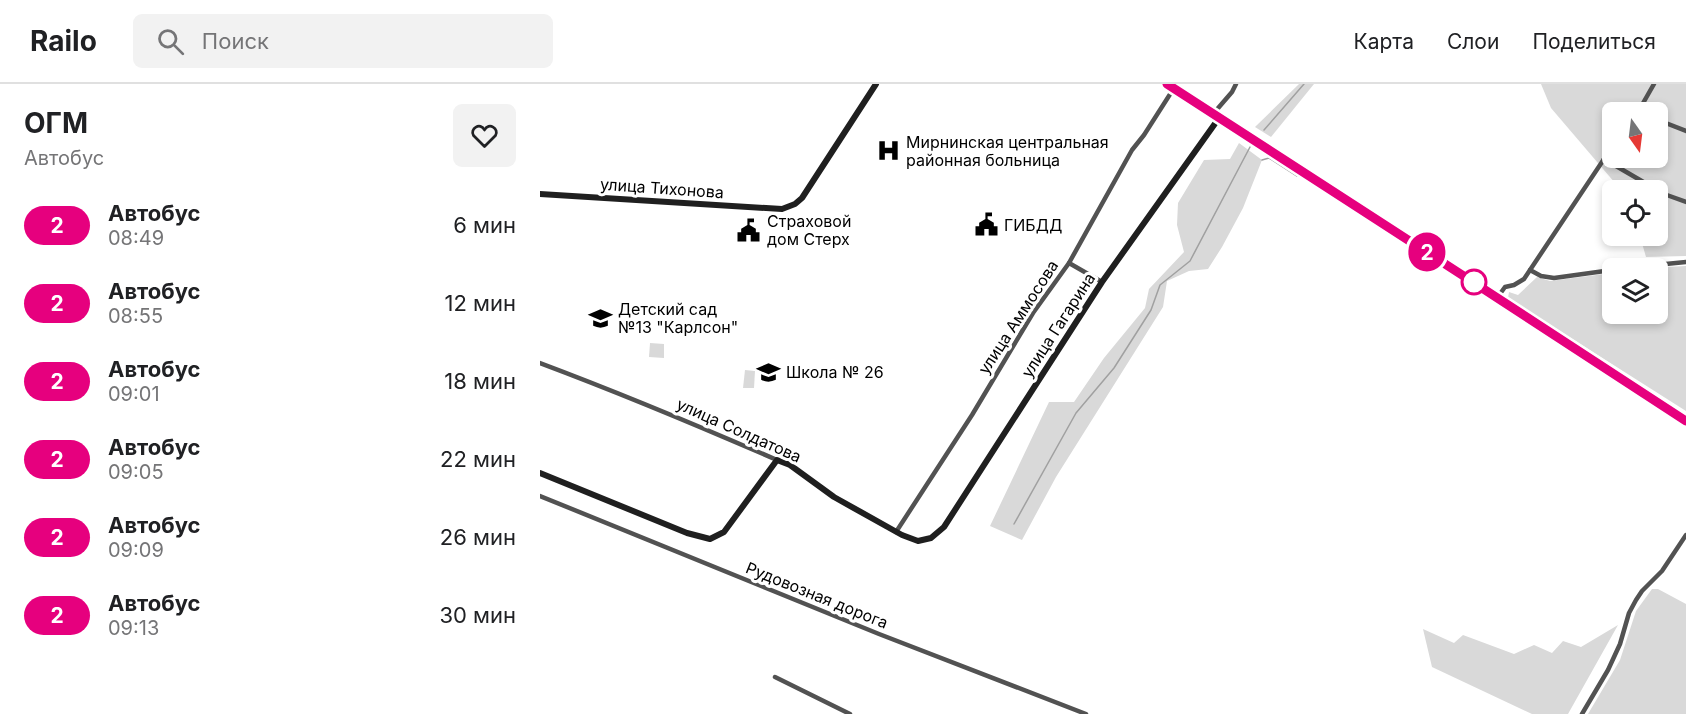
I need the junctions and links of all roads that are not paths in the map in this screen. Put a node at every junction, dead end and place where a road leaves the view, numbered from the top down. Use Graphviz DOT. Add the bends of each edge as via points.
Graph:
graph roads {
  1 [pos="876,84"];
  2 [pos="1167,84"];
  3 [pos="1236,84"];
  4 [pos="1654,84"];
  5 [pos="1175,86"];
  6 [pos="1644,102"];
  7 [pos="1216,116"];
  8 [pos="1668,124"];
  9 [pos="1686,131"];
  10 [pos="1602,162"];
  11 [pos="1619,168"];
  12 [pos="540,194"];
  13 [pos="1686,202"];
  14 [pos="1069,262"];
  15 [pos="1686,262"];
  16 [pos="1668,264"];
  17 [pos="1530,270"];
  18 [pos="1602,271"];
  19 [pos="1102,282"];
  20 [pos="1497,298"];
  21 [pos="540,363"];
  22 [pos="1686,421"];
  23 [pos="777,460"];
  24 [pos="540,473"];
  25 [pos="540,496"];
  26 [pos="896,532"];
  27 [pos="1686,534"];
  28 [pos="918,541"];
  29 [pos="775,677"];
  30 [pos="850,714"];
  31 [pos="1086,714"];
  32 [pos="1582,714"];
  1 -- 12 [label="street, улица Тихонова" via="802,198 782,209"];
  2 -- 5 [label="street"];
  3 -- 7 [label="street, улица Гагарина"];
  4 -- 6 [label="street"];
  5 -- 7 [label="street"];
  5 -- 14 [label="street, улица Аммосова" via="1132,150"];
  7 -- 19 [label="street, улица Гагарина"];
  7 -- 20 [label="street"];
  8 -- 9 [label="street"];
  10 -- 17 [label="street"];
  11 -- 13 [label="street"];
  14 -- 19 [label="street"];
  14 -- 26 [label="street, улица Аммосова"];
  15 -- 16 [label="street"];
  17 -- 18 [label="street" via="1554,278"];
  17 -- 20 [label="street" via="1519,283 1505,287"];
  19 -- 28 [label="street, улица Гагарина" via="944,527 931,538"];
  20 -- 22 [label="street"];
  21 -- 23 [label="street, улица Солдатова"];
  23 -- 24 [label="street" via="724,532 710,539"];
  23 -- 26 [label="street, улица Солдатова"];
  25 -- 31 [label="street, Рудовозная дорога"];
  26 -- 28 [label="street, улица Солдатова"];
  27 -- 32 [label="street" via="1662,571 1636,600 1608,670"];
  29 -- 30 [label="street"];
}
